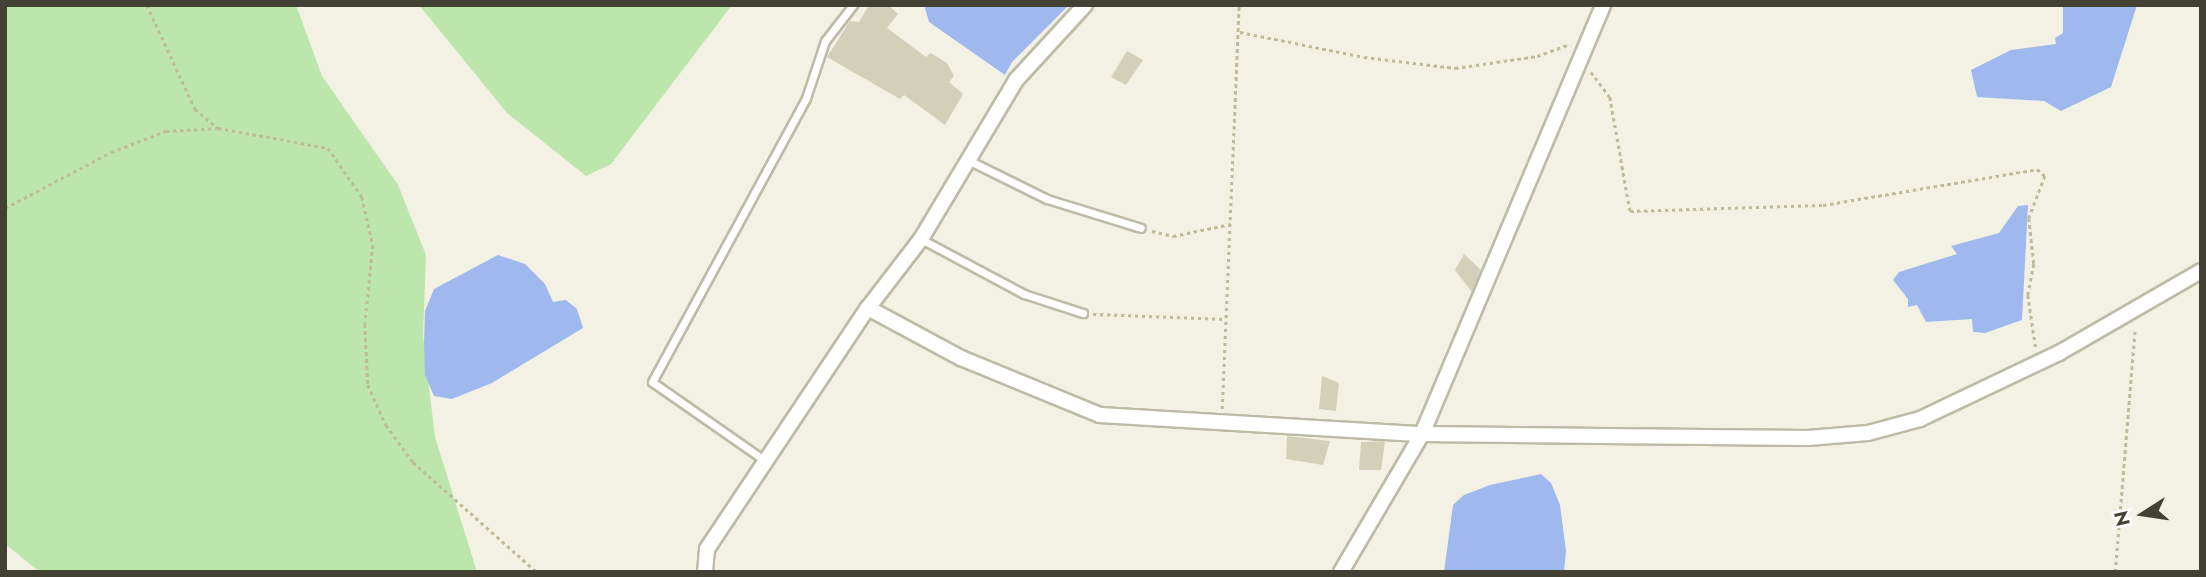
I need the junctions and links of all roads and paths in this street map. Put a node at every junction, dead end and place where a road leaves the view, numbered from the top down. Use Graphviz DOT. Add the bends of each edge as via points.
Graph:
graph roads {
  1 [pos="147,5"];
  2 [pos="853,5"];
  3 [pos="1085,5"];
  4 [pos="1239,5"];
  5 [pos="1603,5"];
  6 [pos="1240,32"];
  7 [pos="1590,36"];
  8 [pos="1581,58"];
  9 [pos="218,128"];
  10 [pos="968,160"];
  11 [pos="5,208"];
  12 [pos="1231,224"];
  13 [pos="1141,228"];
  14 [pos="921,239"];
  15 [pos="2201,271"];
  16 [pos="868,308"];
  17 [pos="2129,312"];
  18 [pos="1083,313"];
  19 [pos="1226,320"];
  20 [pos="2038,363"];
  21 [pos="1221,423"];
  22 [pos="1422,434"];
  23 [pos="764,460"];
  24 [pos="537,572"];
  25 [pos="705,572"];
  26 [pos="1341,572"];
  27 [pos="2115,572"];
  1 -- 9 [label="path" via="195,109"];
  2 -- 23 [label="lane" via="825,41 806,99 652,382"];
  3 -- 10 [label="street" via="1016,80"];
  4 -- 6 [label="path"];
  5 -- 7 [label="street"];
  6 -- 7 [label="path" via="1364,57 1455,68 1537,56"];
  6 -- 12 [label="path"];
  7 -- 8 [label="street"];
  8 -- 20 [label="path" via="1610,97 1630,211 1823,205 2037,169 2045,176 2029,218 2034,264 2028,295"];
  8 -- 22 [label="street"];
  9 -- 11 [label="path" via="166,131 111,152"];
  9 -- 24 [label="path" via="327,148 343,165 362,197 373,245 365,324 368,385 386,425 414,462"];
  10 -- 13 [label="lane" via="1047,199"];
  10 -- 14 [label="street"];
  12 -- 13 [label="path" via="1172,236"];
  12 -- 19 [label="path"];
  14 -- 16 [label="street"];
  14 -- 18 [label="lane" via="1024,294"];
  15 -- 17 [label="street"];
  16 -- 21 [label="street" via="961,358 1100,415"];
  16 -- 23 [label="street"];
  17 -- 20 [label="street"];
  17 -- 27 [label="path" via="2136,326"];
  18 -- 19 [label="path"];
  19 -- 21 [label="path"];
  20 -- 22 [label="street" via="1920,419 1868,433 1808,438"];
  21 -- 22 [label="street"];
  22 -- 26 [label="street"];
  23 -- 25 [label="street" via="707,549"];
}
